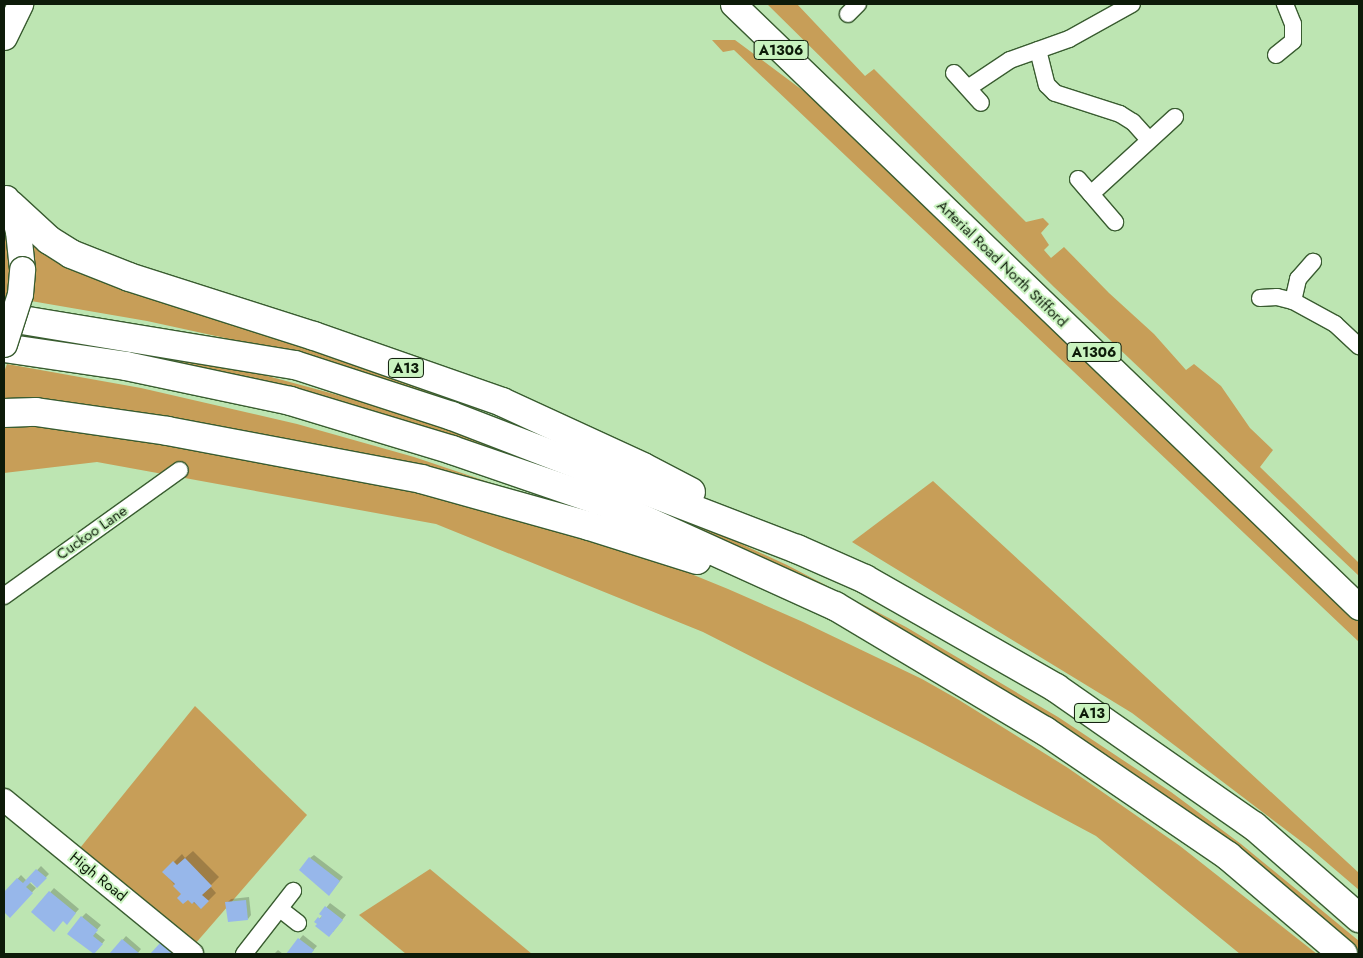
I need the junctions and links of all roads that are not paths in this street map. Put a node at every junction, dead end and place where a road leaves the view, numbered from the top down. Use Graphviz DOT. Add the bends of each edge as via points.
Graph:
graph roads {
  1 [pos="20,4"];
  2 [pos="733,4"];
  3 [pos="1132,4"];
  4 [pos="1285,4"];
  5 [pos="4,37"];
  6 [pos="1038,50"];
  7 [pos="1276,56"];
  8 [pos="954,73"];
  9 [pos="968,88"];
  10 [pos="981,103"];
  11 [pos="1175,117"];
  12 [pos="1149,140"];
  13 [pos="1078,179"];
  14 [pos="1091,194"];
  15 [pos="7,200"];
  16 [pos="1115,222"];
  17 [pos="1313,262"];
  18 [pos="1260,298"];
  19 [pos="1293,301"];
  20 [pos="4,317"];
  21 [pos="4,344"];
  22 [pos="1359,346"];
  23 [pos="4,348"];
  24 [pos="4,413"];
  25 [pos="180,470"];
  26 [pos="797,550"];
  27 [pos="4,596"];
  28 [pos="835,606"];
  29 [pos="1359,607"];
  30 [pos="4,800"];
  31 [pos="293,892"];
  32 [pos="280,909"];
  33 [pos="1359,918"];
  34 [pos="298,923"];
  35 [pos="192,954"];
  36 [pos="244,954"];
  37 [pos="1343,954"];
  1 -- 5 [label="main road"];
  2 -- 29 [label="main road, Arterial Road North Stifford / A1306"];
  3 -- 6 [label="street" via="1078,34"];
  4 -- 7 [label="street" via="1293,24 1293,41"];
  6 -- 9 [label="street" via="1010,60"];
  6 -- 12 [label="street" via="1051,90 1120,114 1133,122"];
  8 -- 9 [label="street"];
  9 -- 10 [label="street"];
  11 -- 12 [label="street"];
  12 -- 14 [label="street"];
  13 -- 14 [label="street"];
  14 -- 16 [label="street"];
  15 -- 21 [label="main road, bridge" via="22,252 22,269 20,294"];
  15 -- 26 [label="highway, A13" via="49,240 71,254 130,278 296,330 502,402 643,467"];
  17 -- 19 [label="street" via="1298,279"];
  18 -- 19 [label="street"];
  19 -- 22 [label="street" via="1335,324"];
  20 -- 26 [label="highway, A13" via="296,365 452,416"];
  23 -- 28 [label="highway, A13" via="126,366 290,401 452,450 612,505"];
  24 -- 28 [label="highway, A13" via="36,412 168,431 421,479 589,526"];
  25 -- 27 [label="street, Cuckoo Lane"];
  26 -- 33 [label="highway, A13" via="865,579 1056,688 1254,826"];
  28 -- 37 [label="highway, A13" via="1045,731 1228,856"];
  30 -- 35 [label="street, High Road"];
  31 -- 32 [label="street"];
  32 -- 34 [label="street"];
  32 -- 36 [label="street"];
}
